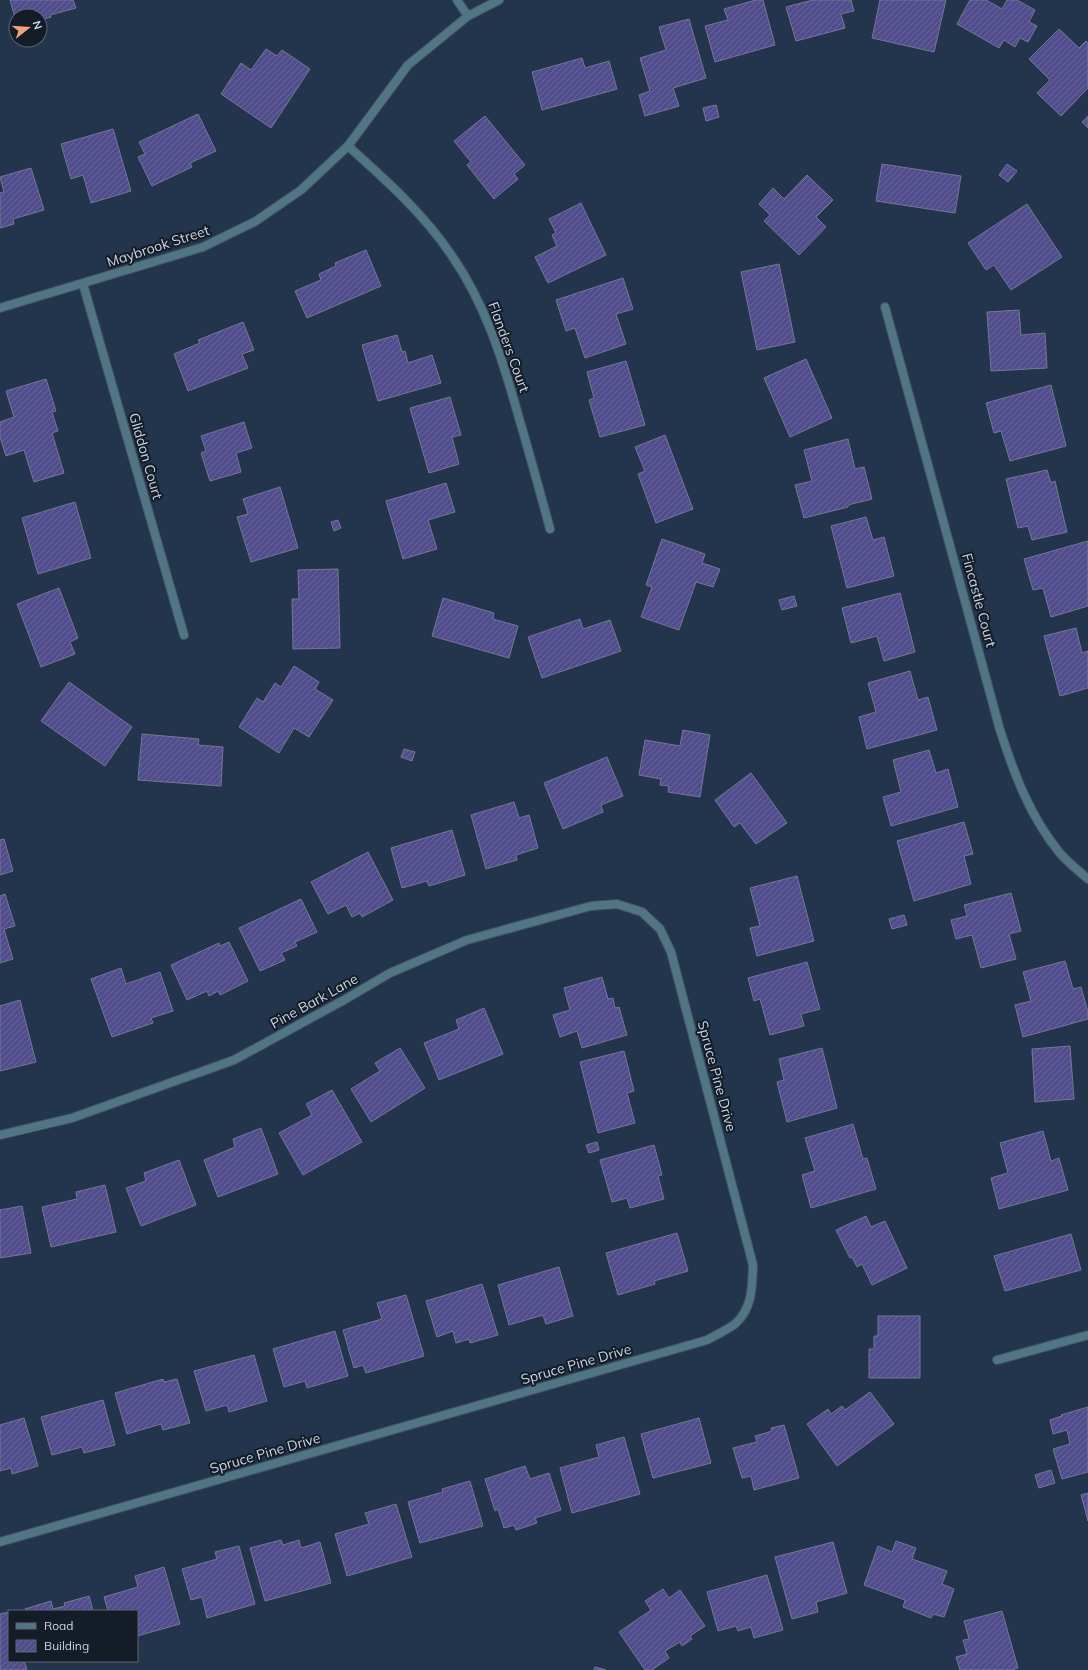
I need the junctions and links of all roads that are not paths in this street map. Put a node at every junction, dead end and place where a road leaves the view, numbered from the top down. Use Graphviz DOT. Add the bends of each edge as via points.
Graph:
graph roads {
  1 [pos="456,0"];
  2 [pos="499,0"];
  3 [pos="468,16"];
  4 [pos="348,146"];
  5 [pos="83,284"];
  6 [pos="885,307"];
  7 [pos="0,308"];
  8 [pos="550,529"];
  9 [pos="184,635"];
  10 [pos="1088,879"];
  11 [pos="642,912"];
  12 [pos="0,1135"];
  13 [pos="1088,1335"];
  14 [pos="997,1360"];
  15 [pos="0,1542"];
  1 -- 3 [label="street"];
  2 -- 3 [label="street, Maybrook Street"];
  3 -- 4 [label="street, Maybrook Street" via="408,65"];
  4 -- 5 [label="street, Maybrook Street" via="301,190 256,221 203,247"];
  4 -- 8 [label="street, Flanders Court" via="420,215 453,256 478,301 504,364"];
  5 -- 7 [label="street, Maybrook Street"];
  5 -- 9 [label="street, Gliddon Court"];
  6 -- 10 [label="street, Fincastle Court" via="1000,730 1014,772 1033,815 1059,852"];
  11 -- 12 [label="street, Pine Bark Lane" via="617,904 591,906 467,940 390,973 234,1060 72,1118"];
  11 -- 15 [label="street, Spruce Pine Drive" via="660,929 671,952 753,1265 751,1296 745,1311 735,1324 707,1340"];
  13 -- 14 [label="street"];
}
